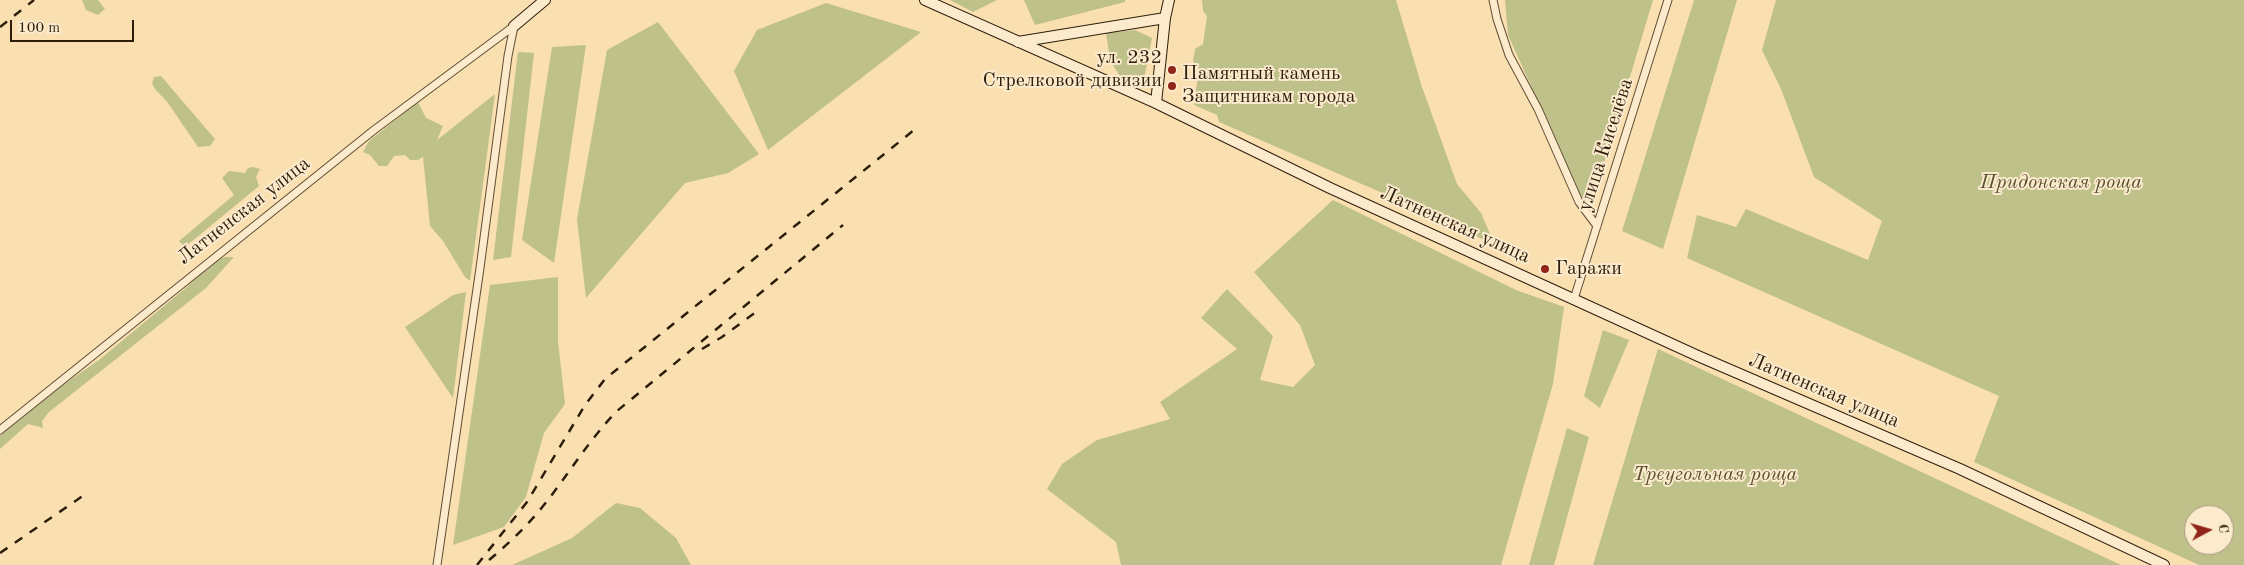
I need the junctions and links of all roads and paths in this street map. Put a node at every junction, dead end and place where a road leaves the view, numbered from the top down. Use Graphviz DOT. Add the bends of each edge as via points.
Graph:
graph roads {
  1 [pos="545,0"];
  2 [pos="925,0"];
  3 [pos="1169,0"];
  4 [pos="1493,0"];
  5 [pos="1668,0"];
  6 [pos="1165,18"];
  7 [pos="514,26"];
  8 [pos="1017,42"];
  9 [pos="1156,103"];
  10 [pos="1597,226"];
  11 [pos="1574,299"];
  12 [pos="0,430"];
  13 [pos="438,565"];
  14 [pos="2164,565"];
  1 -- 7 [label="street, Латненская улица"];
  2 -- 8 [label="street, Латненская улица"];
  3 -- 6 [label="street"];
  4 -- 10 [label="street" via="1509,55 1538,109 1579,202"];
  5 -- 10 [label="street, улица Киселёва"];
  6 -- 8 [label="street"];
  6 -- 9 [label="street"];
  7 -- 12 [label="street, Латненская улица" via="374,130"];
  7 -- 13 [label="street"];
  8 -- 9 [label="street, Латненская улица"];
  9 -- 11 [label="street, Латненская улица" via="1330,188"];
  10 -- 11 [label="street, улица Киселёва"];
  11 -- 14 [label="street, Латненская улица" via="1960,469"];
}
